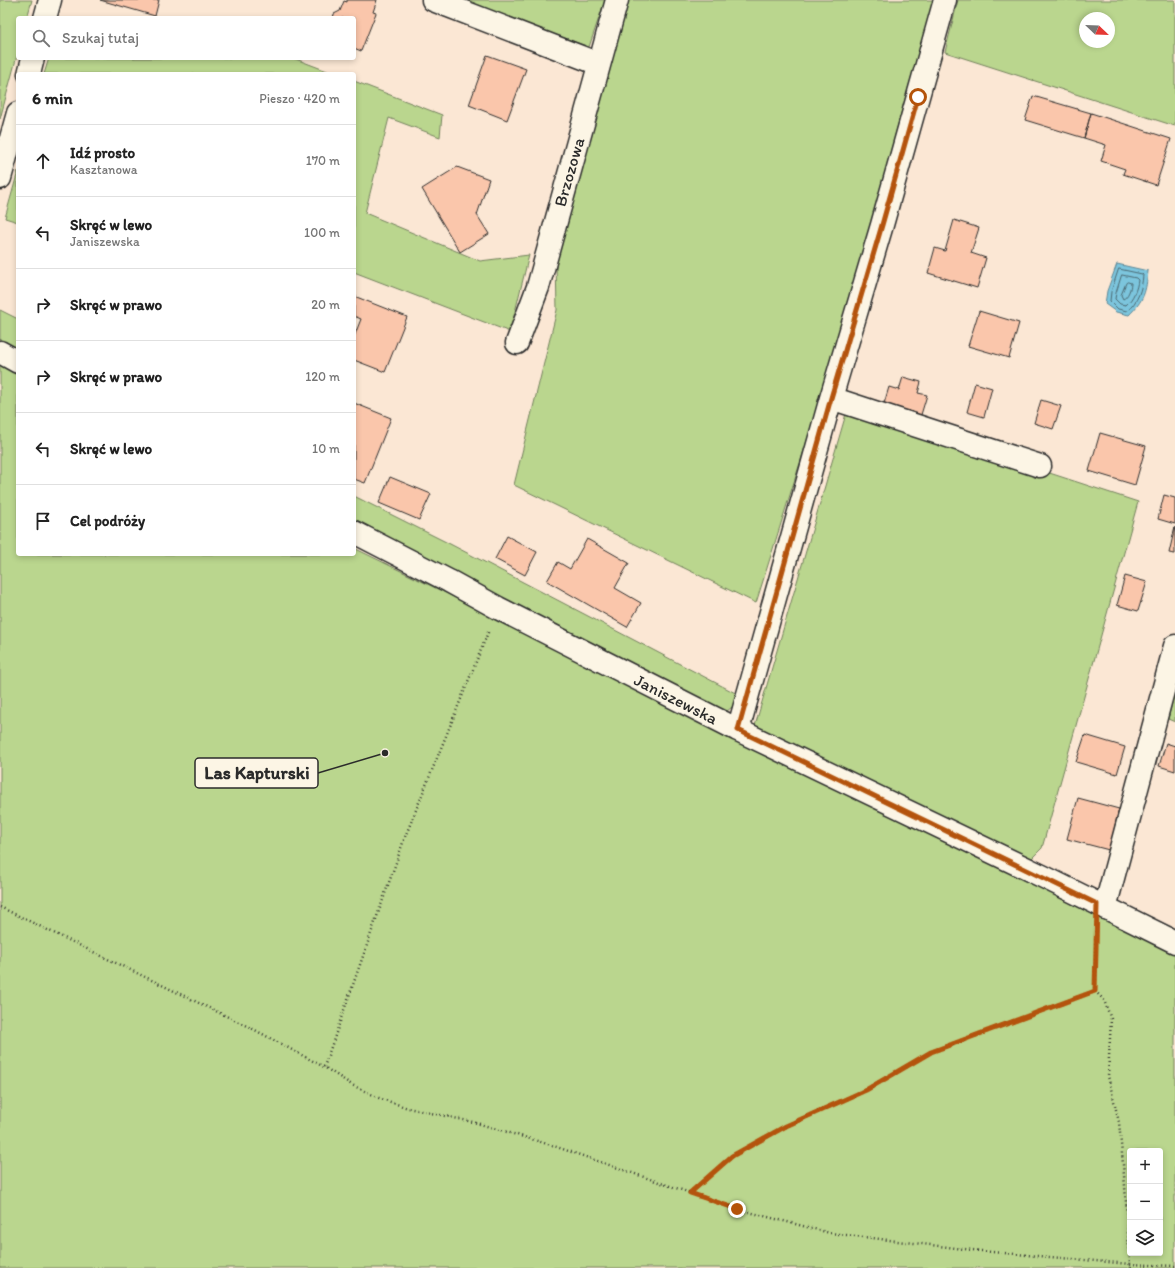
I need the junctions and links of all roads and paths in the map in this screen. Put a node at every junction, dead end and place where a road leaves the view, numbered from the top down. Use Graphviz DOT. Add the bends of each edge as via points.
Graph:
graph roads {
  1 [pos="50,0"];
  2 [pos="433,0"];
  3 [pos="617,0"];
  4 [pos="945,0"];
  5 [pos="46,16"];
  6 [pos="33,60"];
  7 [pos="599,64"];
  8 [pos="30,72"];
  9 [pos="16,120"];
  10 [pos="0,178"];
  11 [pos="517,343"];
  12 [pos="0,352"];
  13 [pos="16,361"];
  14 [pos="831,398"];
  15 [pos="1040,466"];
  16 [pos="356,533"];
  17 [pos="498,608"];
  18 [pos="1175,646"];
  19 [pos="738,730"];
  20 [pos="1101,906"];
  21 [pos="0,907"];
  22 [pos="1175,942"];
  23 [pos="1095,991"];
  24 [pos="324,1067"];
  25 [pos="690,1193"];
  26 [pos="1130,1264"];
  27 [pos="1175,1266"];
  28 [pos="1131,1268"];
  1 -- 5 [label="street"];
  2 -- 7 [label="street"];
  3 -- 7 [label="street, Brzozowa"];
  4 -- 14 [label="street"];
  6 -- 8 [label="street"];
  7 -- 11 [label="street, Brzozowa" via="538,287"];
  9 -- 10 [label="street"];
  12 -- 13 [label="street"];
  14 -- 15 [label="street"];
  14 -- 19 [label="street"];
  16 -- 17 [label="street, Janiszewska"];
  17 -- 19 [label="street, Janiszewska"];
  17 -- 24 [label="path" via="405,837"];
  18 -- 20 [label="street"];
  19 -- 20 [label="street, Janiszewska"];
  20 -- 22 [label="street, Janiszewska"];
  20 -- 23 [label="path"];
  21 -- 24 [label="path" via="255,1030"];
  23 -- 25 [label="path" via="931,1052 866,1090 786,1126 732,1156"];
  23 -- 26 [label="path" via="1104,1000 1111,1019 1108,1076 1119,1122"];
  24 -- 25 [label="path" via="379,1098 408,1108 473,1122 552,1145"];
  25 -- 26 [label="path" via="737,1209 830,1234"];
  26 -- 27 [label="path"];
  26 -- 28 [label="path"];
}
